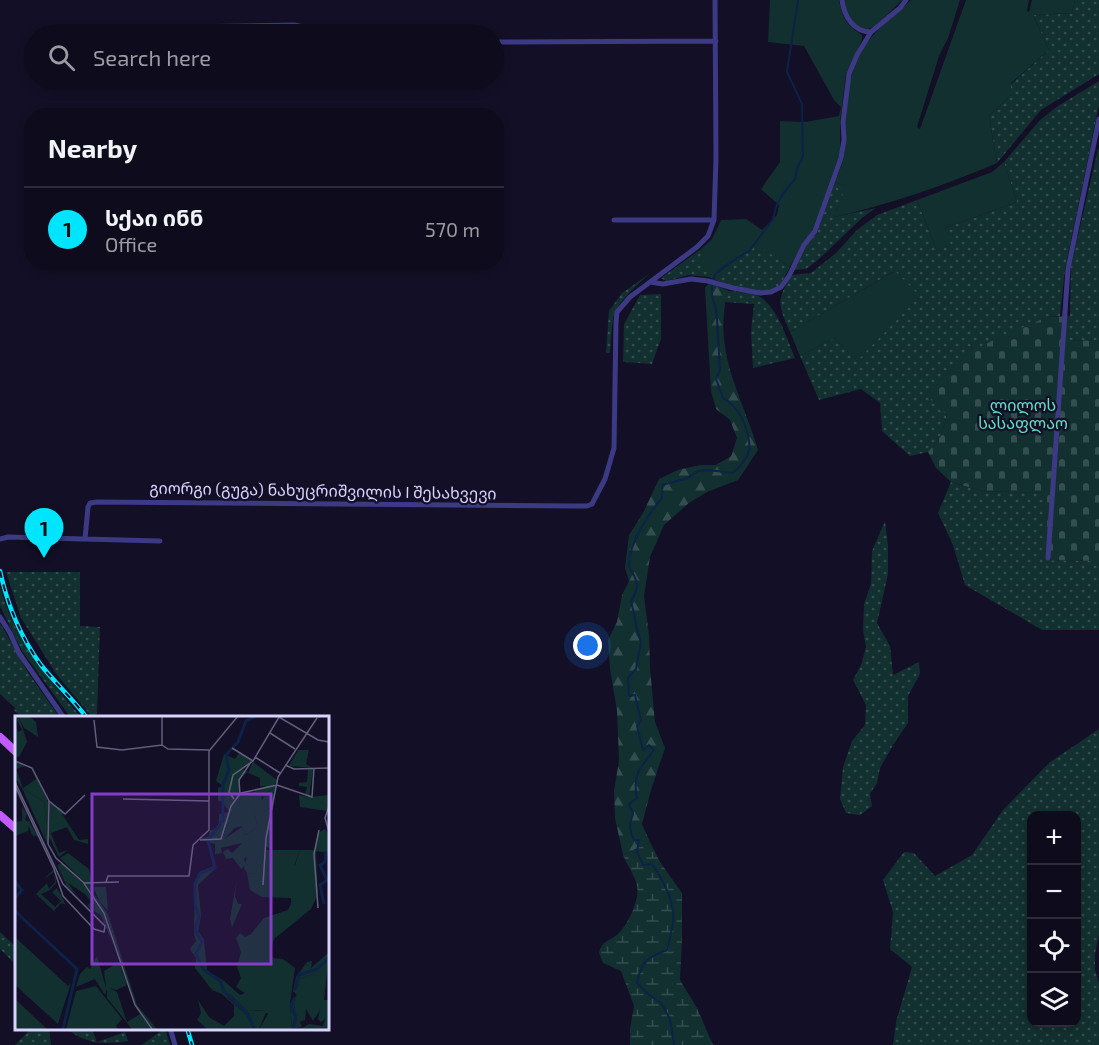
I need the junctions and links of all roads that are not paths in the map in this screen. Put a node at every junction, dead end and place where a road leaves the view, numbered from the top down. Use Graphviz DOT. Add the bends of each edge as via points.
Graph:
graph roads {
  1 [pos="715,0"];
  2 [pos="842,0"];
  3 [pos="906,0"];
  4 [pos="871,33"];
  5 [pos="716,41"];
  6 [pos="504,42"];
  7 [pos="1099,119"];
  8 [pos="614,220"];
  9 [pos="714,220"];
  10 [pos="650,282"];
  11 [pos="0,539"];
  12 [pos="85,539"];
  13 [pos="160,541"];
  14 [pos="1048,558"];
  15 [pos="0,617"];
  16 [pos="63,716"];
  17 [pos="0,736"];
  18 [pos="15,751"];
  19 [pos="0,815"];
  20 [pos="15,829"];
  21 [pos="170,1030"];
  22 [pos="175,1045"];
  1 -- 5 [label="street"];
  2 -- 4 [label="street" via="850,23 864,33"];
  3 -- 4 [label="street"];
  4 -- 10 [label="street" via="849,74 844,140 833,181 815,231 781,287 760,293 691,279"];
  5 -- 6 [label="street"];
  5 -- 9 [label="street"];
  7 -- 14 [label="street" via="1068,269"];
  8 -- 9 [label="street"];
  9 -- 10 [label="street" via="708,236 697,247"];
  10 -- 12 [label="street, გიორგი (გუგა) ნახუცრიშვილის I შესახვევი" via="617,312 614,448 592,504 97,501 88,507"];
  11 -- 12 [label="street"];
  12 -- 13 [label="street"];
  15 -- 16 [label="street" via="19,654"];
  17 -- 18 [label="main road"];
  19 -- 20 [label="main road"];
  21 -- 22 [label="street"];
}
